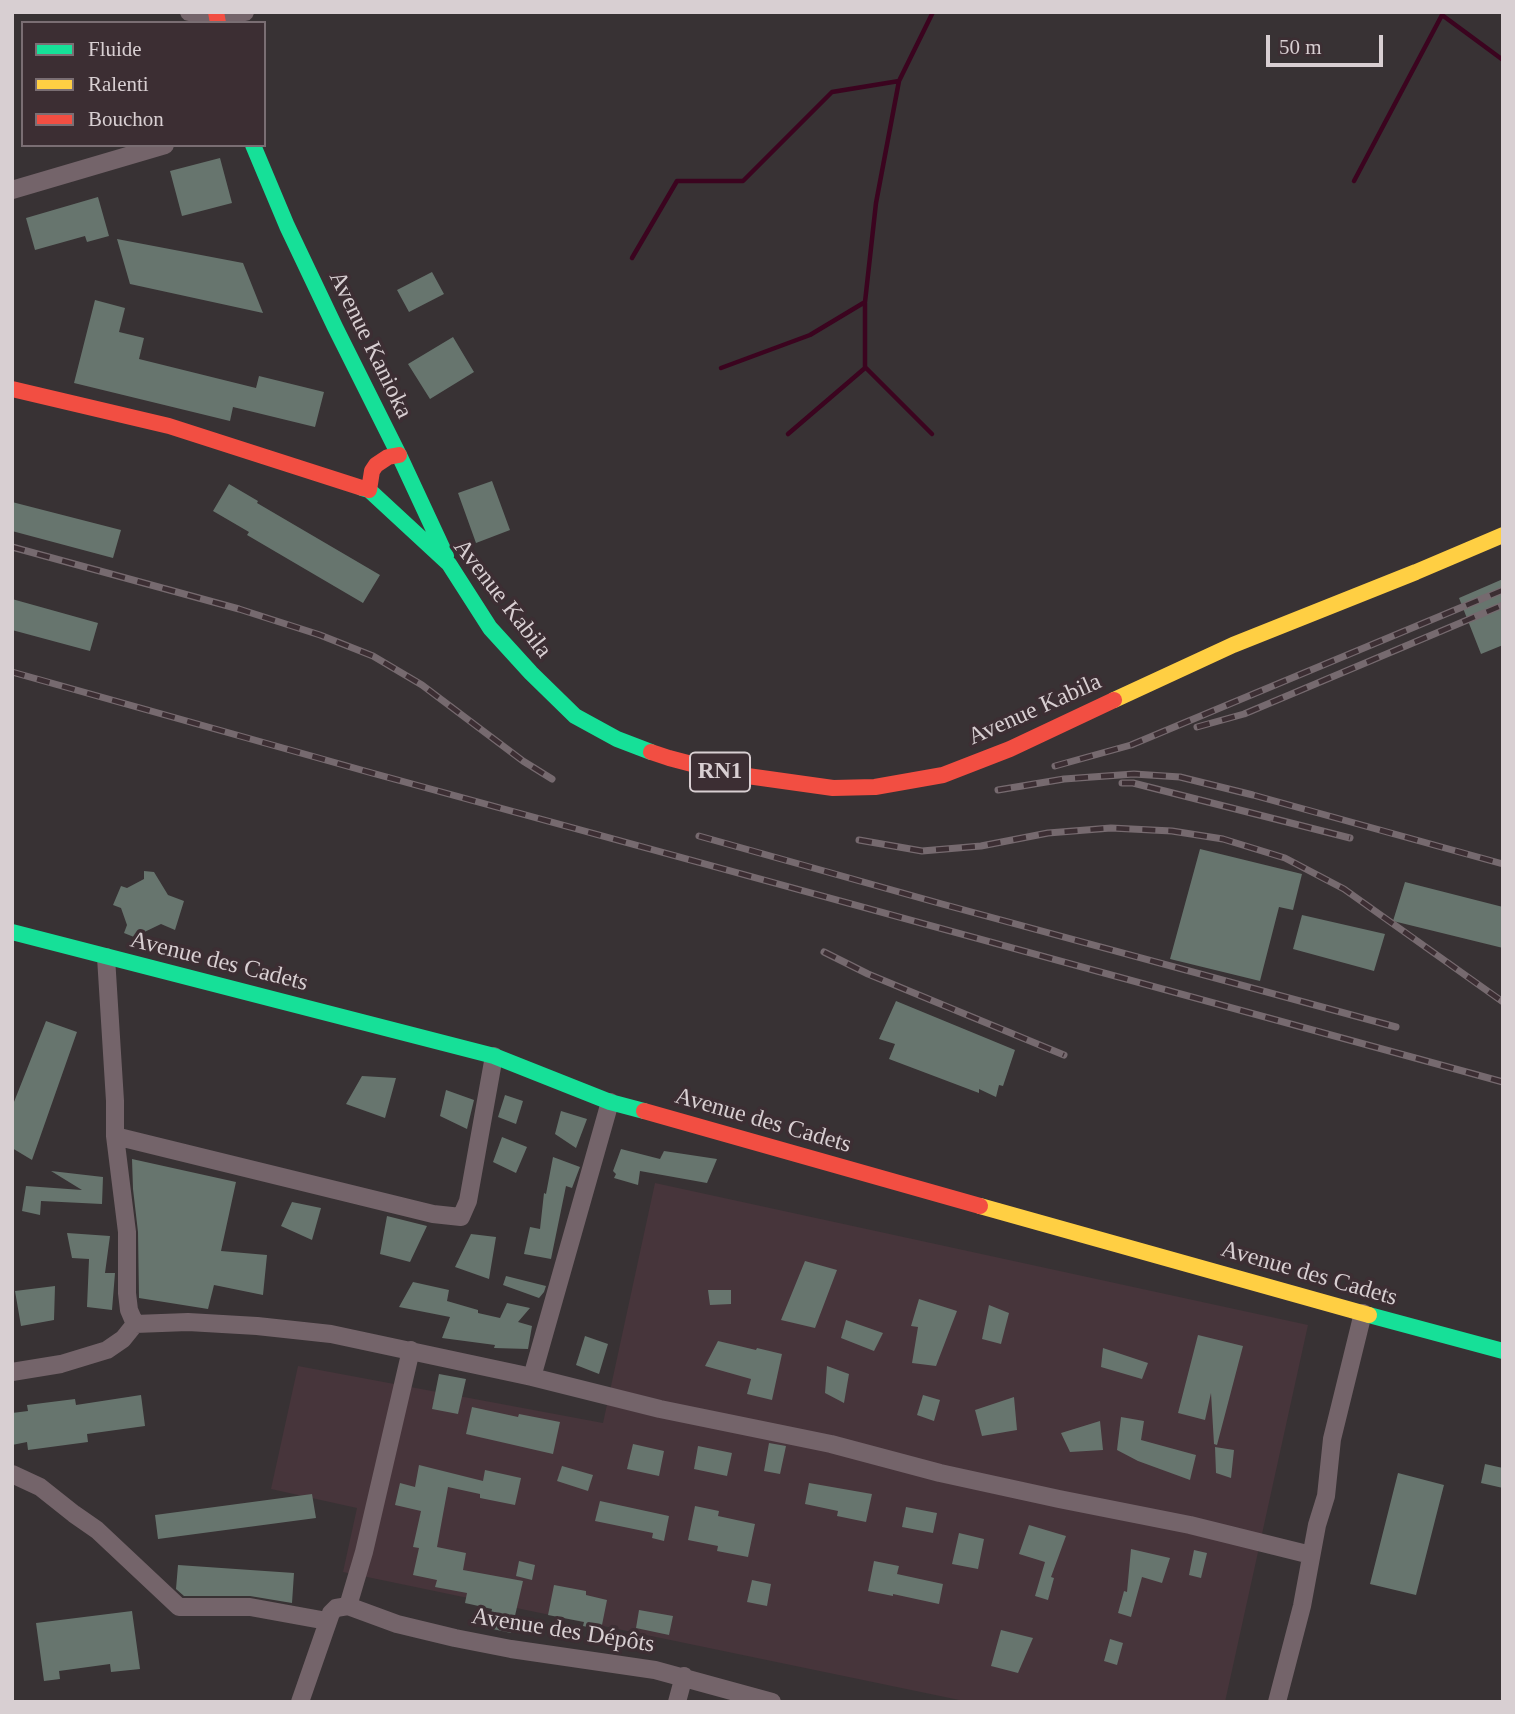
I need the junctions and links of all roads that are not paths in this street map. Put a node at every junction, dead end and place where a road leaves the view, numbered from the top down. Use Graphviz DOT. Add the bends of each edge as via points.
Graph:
graph roads {
  1 [pos="189,12"];
  2 [pos="245,12"];
  3 [pos="217,17"];
  4 [pos="157,147"];
  5 [pos="254,147"];
  6 [pos="12,190"];
  7 [pos="12,389"];
  8 [pos="399,455"];
  9 [pos="369,491"];
  10 [pos="1503,535"];
  11 [pos="449,564"];
  12 [pos="12,932"];
  13 [pos="106,957"];
  14 [pos="494,1056"];
  15 [pos="610,1102"];
  16 [pos="115,1136"];
  17 [pos="1363,1313"];
  18 [pos="135,1324"];
  19 [pos="411,1350"];
  20 [pos="1503,1351"];
  21 [pos="12,1372"];
  22 [pos="532,1377"];
  23 [pos="12,1474"];
  24 [pos="1311,1555"];
  25 [pos="348,1606"];
  26 [pos="327,1621"];
  27 [pos="684,1676"];
  28 [pos="298,1701"];
  29 [pos="677,1702"];
  30 [pos="772,1702"];
  31 [pos="1277,1702"];
  1 -- 3 [label="street"];
  2 -- 3 [label="street"];
  4 -- 6 [label="street"];
  5 -- 8 [label="main road, Avenue Kanioka" via="287,226"];
  7 -- 9 [label="main road, Avenue Kabila / RN1" via="169,426"];
  8 -- 9 [label="main road" via="376,465"];
  8 -- 11 [label="main road, Avenue Kanioka"];
  9 -- 11 [label="main road, Avenue Kabila / RN1"];
  10 -- 11 [label="main road, Avenue Kabila / RN1" via="1233,645 999,754 943,775 875,787 833,788 726,773 617,738 575,716 531,674 490,628"];
  12 -- 13 [label="main road, Avenue des Cadets"];
  13 -- 14 [label="main road, Avenue des Cadets"];
  13 -- 16 [label="street"];
  14 -- 15 [label="main road, Avenue des Cadets"];
  14 -- 16 [label="street" via="468,1201 461,1217"];
  15 -- 17 [label="main road, Avenue des Cadets"];
  15 -- 22 [label="street"];
  16 -- 18 [label="street" via="127,1232 127,1293"];
  17 -- 20 [label="main road, Avenue des Cadets"];
  17 -- 24 [label="street" via="1332,1439 1326,1496"];
  18 -- 19 [label="street" via="257,1326"];
  18 -- 21 [label="street" via="124,1339 107,1350"];
  19 -- 22 [label="street"];
  19 -- 25 [label="street"];
  22 -- 24 [label="street"];
  23 -- 26 [label="street" via="40,1487 97,1530 179,1607 250,1607"];
  24 -- 31 [label="street"];
  25 -- 26 [label="street" via="336,1608"];
  25 -- 27 [label="street, Avenue des Dépôts" via="455,1638"];
  26 -- 28 [label="street"];
  27 -- 29 [label="street"];
  27 -- 30 [label="street, Avenue des Dépôts"];
}
